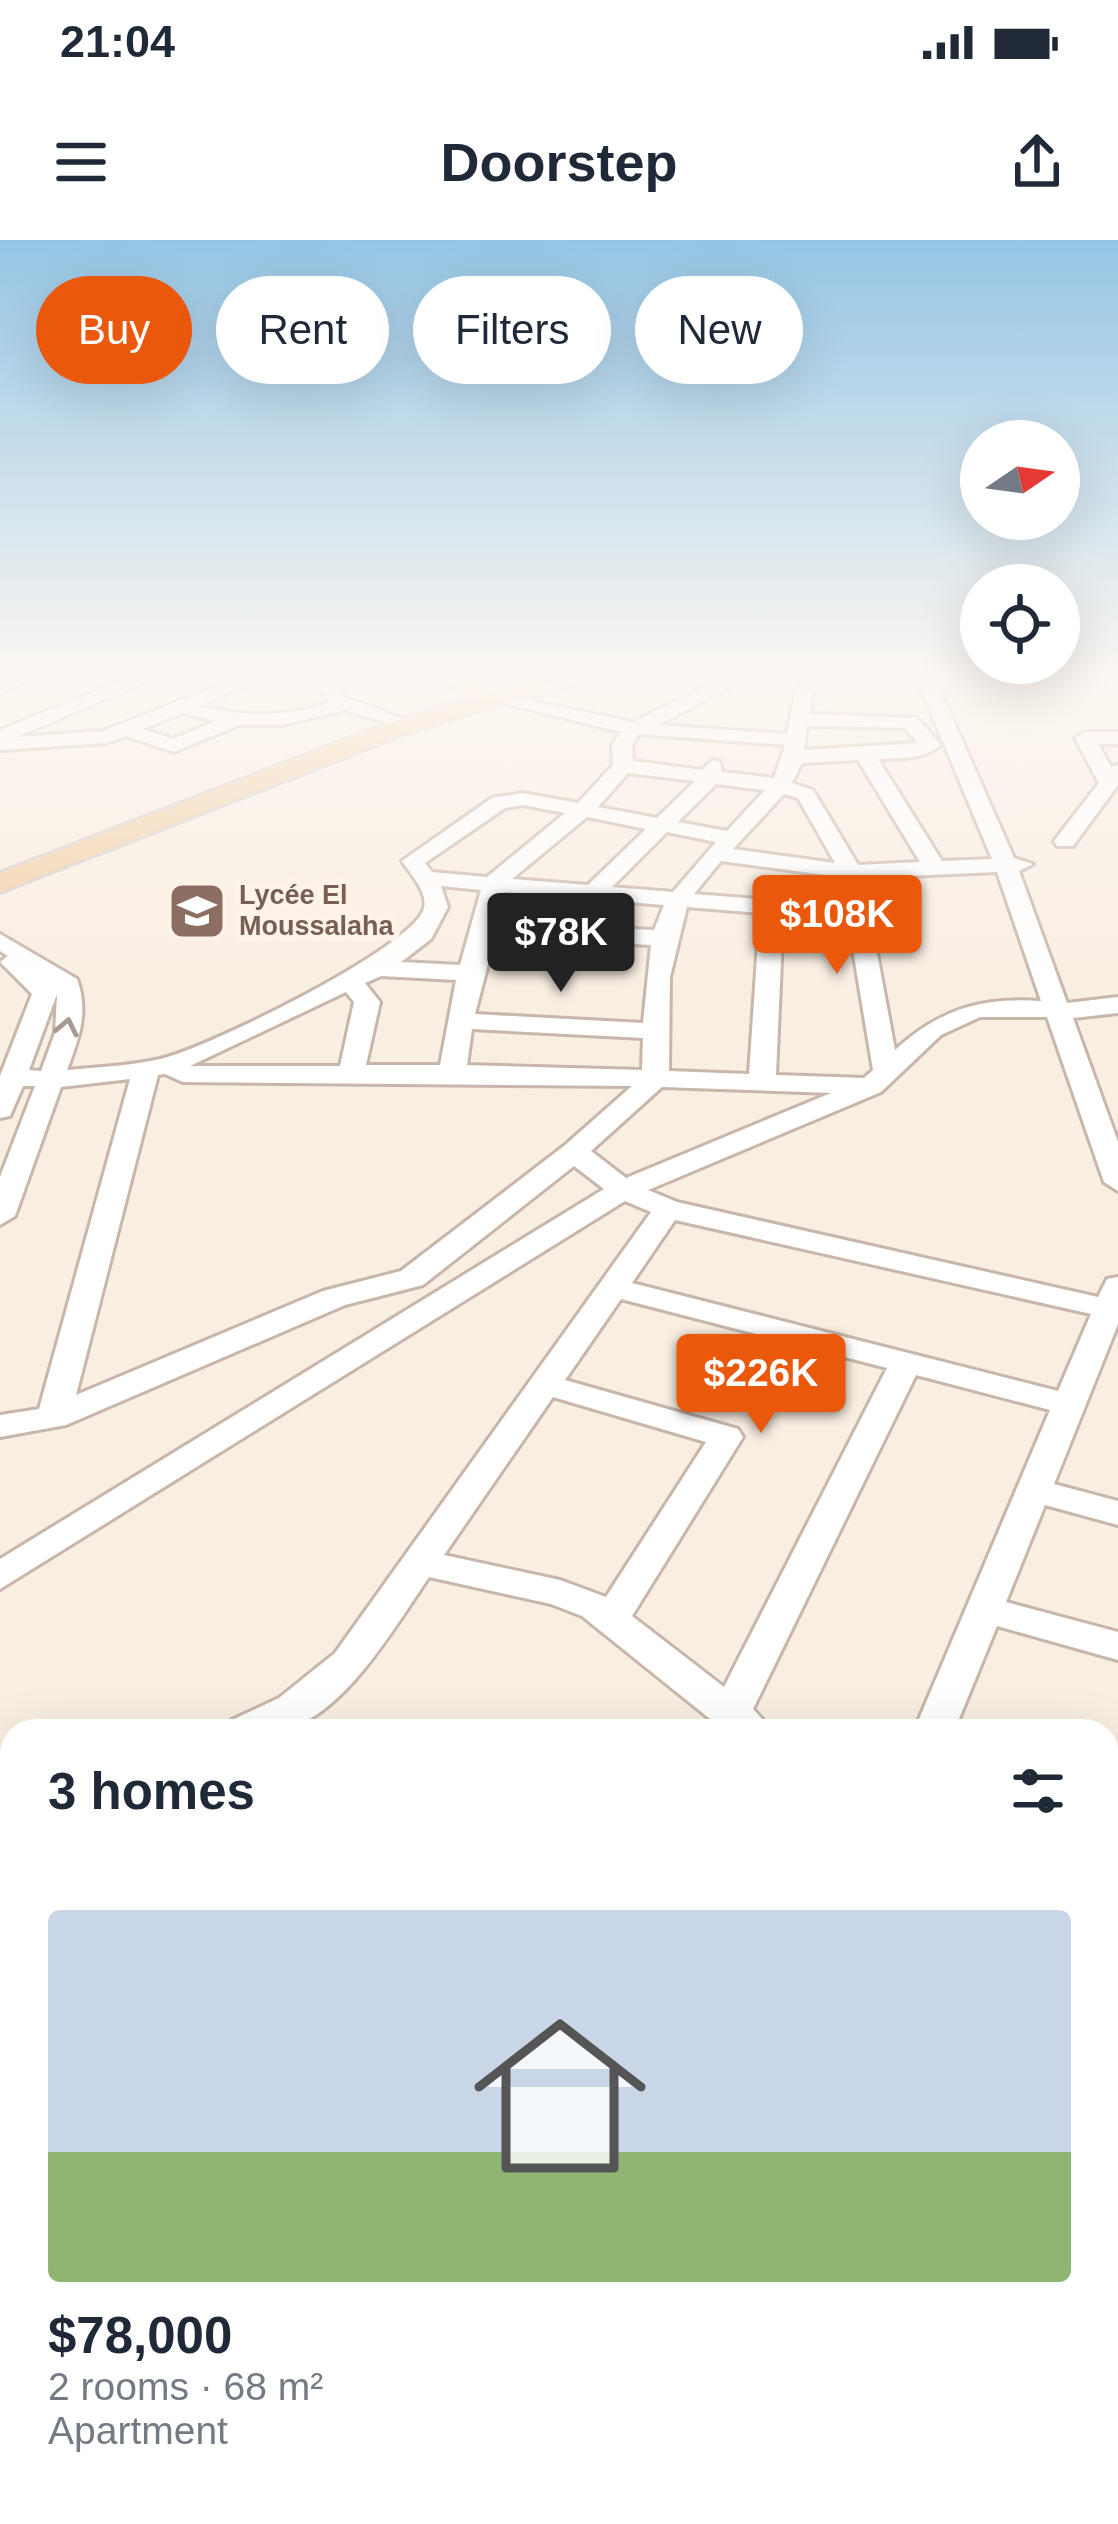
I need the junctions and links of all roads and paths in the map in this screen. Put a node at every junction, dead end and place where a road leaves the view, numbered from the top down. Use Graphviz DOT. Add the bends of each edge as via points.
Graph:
graph roads {
  1 [pos="710,778"];
  2 [pos="239,779"];
  3 [pos="266,779"];
  4 [pos="612,779"];
  5 [pos="716,779"];
  6 [pos="780,779"];
  7 [pos="879,779"];
  8 [pos="974,779"];
  9 [pos="979,779"];
  10 [pos="1112,779"];
  11 [pos="778,785"];
  12 [pos="585,808"];
  13 [pos="663,824"];
  14 [pos="1065,842"];
  15 [pos="724,846"];
  16 [pos="1015,864"];
  17 [pos="934,868"];
  18 [pos="0,871"];
  19 [pos="851,872"];
  20 [pos="422,878"];
  21 [pos="494,882"];
  22 [pos="0,883"];
  23 [pos="592,894"];
  24 [pos="680,898"];
  25 [pos="772,905"];
  26 [pos="856,914"];
  27 [pos="486,929"];
  28 [pos="661,938"];
  29 [pos="0,941"];
  30 [pos="0,956"];
  31 [pos="377,968"];
  32 [pos="469,973"];
  33 [pos="347,982"];
  34 [pos="1118,1005"];
  35 [pos="1066,1010"];
  36 [pos="461,1021"];
  37 [pos="658,1031"];
  38 [pos="158,1067"];
  39 [pos="351,1074"];
  40 [pos="452,1074"];
  41 [pos="13,1078"];
  42 [pos="51,1079"];
  43 [pos="655,1079"];
  44 [pos="879,1079"];
  45 [pos="763,1083"];
  46 [pos="0,1110"];
  47 [pos="1118,1125"];
  48 [pos="574,1152"];
  49 [pos="1118,1183"];
  50 [pos="623,1190"];
  51 [pos="668,1209"];
  52 [pos="0,1216"];
  53 [pos="612,1287"];
  54 [pos="1115,1302"];
  55 [pos="906,1363"];
  56 [pos="544,1384"];
  57 [pos="1071,1405"];
  58 [pos="54,1417"];
  59 [pos="0,1426"];
  60 [pos="1035,1490"];
  61 [pos="1118,1513"];
  62 [pos="420,1562"];
  63 [pos="0,1576"];
  64 [pos="985,1609"];
  65 [pos="612,1618"];
  66 [pos="1118,1646"];
  67 [pos="271,1719"];
  68 [pos="738,1719"];
  69 [pos="743,1719"];
  70 [pos="939,1719"];
  1 -- 13 [label="street"];
  2 -- 18 [label="main road"];
  3 -- 22 [label="main road"];
  4 -- 12 [label="street"];
  5 -- 11 [label="street"];
  6 -- 11 [label="street"];
  7 -- 17 [label="street"];
  8 -- 16 [label="street"];
  9 -- 16 [label="street"];
  10 -- 14 [label="street"];
  11 -- 15 [label="street"];
  11 -- 19 [label="street" via="806,794"];
  12 -- 13 [label="street"];
  12 -- 20 [label="street" via="499,802 413,861"];
  12 -- 21 [label="street"];
  13 -- 15 [label="street"];
  13 -- 23 [label="street"];
  15 -- 19 [label="street"];
  15 -- 24 [label="street"];
  16 -- 17 [label="street"];
  16 -- 35 [label="street"];
  17 -- 19 [label="street"];
  19 -- 26 [label="street"];
  20 -- 21 [label="street"];
  20 -- 31 [label="street" via="436,907 423,934"];
  21 -- 23 [label="street"];
  21 -- 27 [label="street"];
  23 -- 24 [label="street"];
  24 -- 25 [label="street"];
  24 -- 28 [label="street"];
  25 -- 26 [label="street"];
  25 -- 45 [label="street"];
  26 -- 44 [label="street"];
  27 -- 28 [label="street"];
  27 -- 32 [label="street"];
  28 -- 37 [label="street"];
  42 -- 29 [label="street, one-way" via="68,1033 65,979"];
  30 -- 41 [label="street" via="45,994"];
  31 -- 32 [label="street"];
  31 -- 33 [label="street"];
  32 -- 36 [label="street"];
  33 -- 38 [label="street"];
  33 -- 39 [label="street" via="367,1002"];
  34 -- 35 [label="street"];
  35 -- 44 [label="street" via="973,1011 932,1030"];
  35 -- 47 [label="street"];
  35 -- 49 [label="street"];
  36 -- 37 [label="street"];
  36 -- 40 [label="street"];
  37 -- 43 [label="street"];
  38 -- 39 [label="street" via="183,1074"];
  38 -- 42 [label="street"];
  38 -- 58 [label="street"];
  39 -- 40 [label="street"];
  40 -- 43 [label="street"];
  41 -- 42 [label="street"];
  41 -- 46 [label="street"];
  42 -- 52 [label="street"];
  43 -- 45 [label="street"];
  43 -- 48 [label="street"];
  44 -- 45 [label="street"];
  44 -- 50 [label="street"];
  48 -- 50 [label="street"];
  48 -- 58 [label="street" via="412,1278 334,1298"];
  50 -- 51 [label="street"];
  50 -- 63 [label="street"];
  51 -- 53 [label="street"];
  51 -- 54 [label="street"];
  53 -- 55 [label="street"];
  53 -- 56 [label="street"];
  54 -- 57 [label="street"];
  55 -- 57 [label="street"];
  55 -- 69 [label="street"];
  56 -- 62 [label="street"];
  56 -- 65 [label="street" via="726,1437"];
  57 -- 60 [label="street"];
  58 -- 59 [label="street"];
  60 -- 61 [label="street"];
  60 -- 64 [label="street"];
  62 -- 65 [label="street" via="560,1593"];
  62 -- 67 [label="street" via="349,1663"];
  64 -- 66 [label="street"];
  64 -- 70 [label="street"];
  65 -- 68 [label="street"];
}
